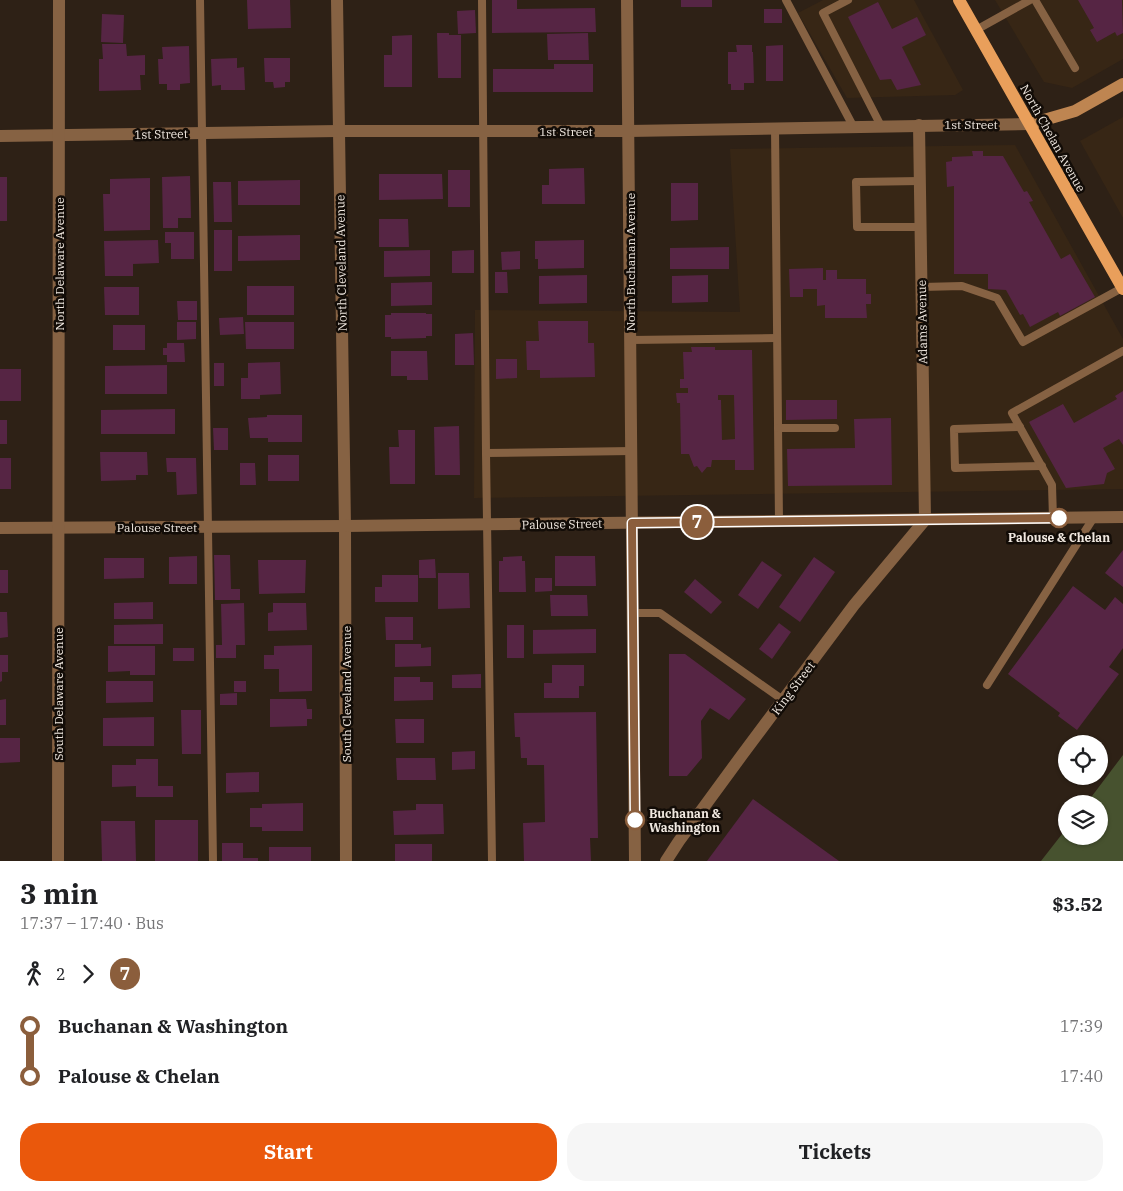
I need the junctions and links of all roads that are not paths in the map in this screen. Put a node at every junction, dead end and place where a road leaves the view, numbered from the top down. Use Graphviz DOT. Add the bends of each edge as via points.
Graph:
graph roads {
  1 [pos="60,0"];
  2 [pos="200,0"];
  3 [pos="337,0"];
  4 [pos="482,0"];
  5 [pos="627,0"];
  6 [pos="786,0"];
  7 [pos="848,0"];
  8 [pos="959,0"];
  9 [pos="1030,0"];
  10 [pos="1034,0"];
  11 [pos="976,30"];
  12 [pos="1075,68"];
  13 [pos="1123,84"];
  14 [pos="1030,124"];
  15 [pos="919,125"];
  16 [pos="853,126"];
  17 [pos="880,126"];
  18 [pos="775,128"];
  19 [pos="629,130"];
  20 [pos="482,131"];
  21 [pos="338,132"];
  22 [pos="202,133"];
  23 [pos="59,135"];
  24 [pos="0,136"];
  25 [pos="920,181"];
  26 [pos="921,227"];
  27 [pos="922,287"];
  28 [pos="1122,288"];
  29 [pos="777,338"];
  30 [pos="631,340"];
  31 [pos="1123,351"];
  32 [pos="1020,427"];
  33 [pos="778,428"];
  34 [pos="835,428"];
  35 [pos="632,451"];
  36 [pos="486,453"];
  37 [pos="1042,466"];
  38 [pos="1094,517"];
  39 [pos="1123,517"];
  40 [pos="1053,518"];
  41 [pos="925,520"];
  42 [pos="779,522"];
  43 [pos="632,523"];
  44 [pos="486,525"];
  45 [pos="345,526"];
  46 [pos="58,527"];
  47 [pos="208,527"];
  48 [pos="0,528"];
  49 [pos="633,613"];
  50 [pos="987,685"];
  51 [pos="783,700"];
  52 [pos="58,861"];
  53 [pos="213,861"];
  54 [pos="346,861"];
  55 [pos="492,861"];
  56 [pos="635,861"];
  57 [pos="666,861"];
  1 -- 23 [label="street, North Delaware Avenue"];
  2 -- 22 [label="lane"];
  3 -- 21 [label="street, North Cleveland Avenue"];
  4 -- 20 [label="lane"];
  5 -- 19 [label="street, North Buchanan Avenue"];
  6 -- 16 [label="lane"];
  7 -- 17 [label="lane" via="823,13"];
  8 -- 11 [label="main road, North Chelan Avenue"];
  9 -- 11 [label="lane"];
  10 -- 12 [label="lane"];
  11 -- 14 [label="main road, North Chelan Avenue"];
  13 -- 14 [label="street, 1st Street" via="1075,111"];
  14 -- 15 [label="street, 1st Street"];
  14 -- 28 [label="main road, North Chelan Avenue"];
  15 -- 17 [label="street, 1st Street"];
  15 -- 25 [label="street, Adams Avenue"];
  16 -- 17 [label="street, 1st Street"];
  16 -- 18 [label="street, 1st Street"];
  18 -- 19 [label="street, 1st Street"];
  18 -- 29 [label="lane"];
  19 -- 20 [label="street, 1st Street"];
  19 -- 30 [label="street, North Buchanan Avenue"];
  20 -- 21 [label="street, 1st Street"];
  20 -- 36 [label="lane"];
  21 -- 22 [label="street, 1st Street"];
  21 -- 45 [label="street, North Cleveland Avenue"];
  22 -- 23 [label="street, 1st Street"];
  22 -- 47 [label="lane"];
  23 -- 24 [label="street, 1st Street"];
  23 -- 46 [label="street, North Delaware Avenue"];
  25 -- 26 [label="street, Adams Avenue"];
  25 -- 26 [label="lane" via="856,182 857,228"];
  26 -- 27 [label="street, Adams Avenue"];
  27 -- 28 [label="lane" via="962,286 997,298 1023,342"];
  27 -- 41 [label="street, Adams Avenue"];
  29 -- 30 [label="lane"];
  29 -- 33 [label="lane"];
  30 -- 35 [label="street, North Buchanan Avenue"];
  31 -- 32 [label="lane" via="1012,413"];
  32 -- 37 [label="lane"];
  32 -- 37 [label="lane" via="954,429 955,468"];
  33 -- 34 [label="lane"];
  33 -- 42 [label="lane"];
  35 -- 36 [label="lane"];
  35 -- 43 [label="street, North Buchanan Avenue"];
  36 -- 44 [label="lane"];
  37 -- 40 [label="lane" via="1052,485"];
  38 -- 39 [label="street, Palouse Street"];
  38 -- 40 [label="street, Palouse Street"];
  38 -- 50 [label="lane"];
  40 -- 41 [label="street, Palouse Street"];
  41 -- 42 [label="street, Palouse Street"];
  41 -- 51 [label="street, King Street" via="854,605"];
  42 -- 43 [label="street, Palouse Street"];
  43 -- 44 [label="street, Palouse Street"];
  43 -- 49 [label="street, North Buchanan Avenue"];
  44 -- 45 [label="street, Palouse Street"];
  44 -- 55 [label="lane"];
  45 -- 47 [label="street, Palouse Street"];
  45 -- 54 [label="street, South Cleveland Avenue"];
  46 -- 47 [label="street, Palouse Street"];
  46 -- 48 [label="street, Palouse Street"];
  46 -- 52 [label="street, South Delaware Avenue"];
  47 -- 53 [label="lane"];
  49 -- 51 [label="lane" via="660,613"];
  49 -- 56 [label="street, North Buchanan Avenue"];
  51 -- 57 [label="street, King Street"];
}
